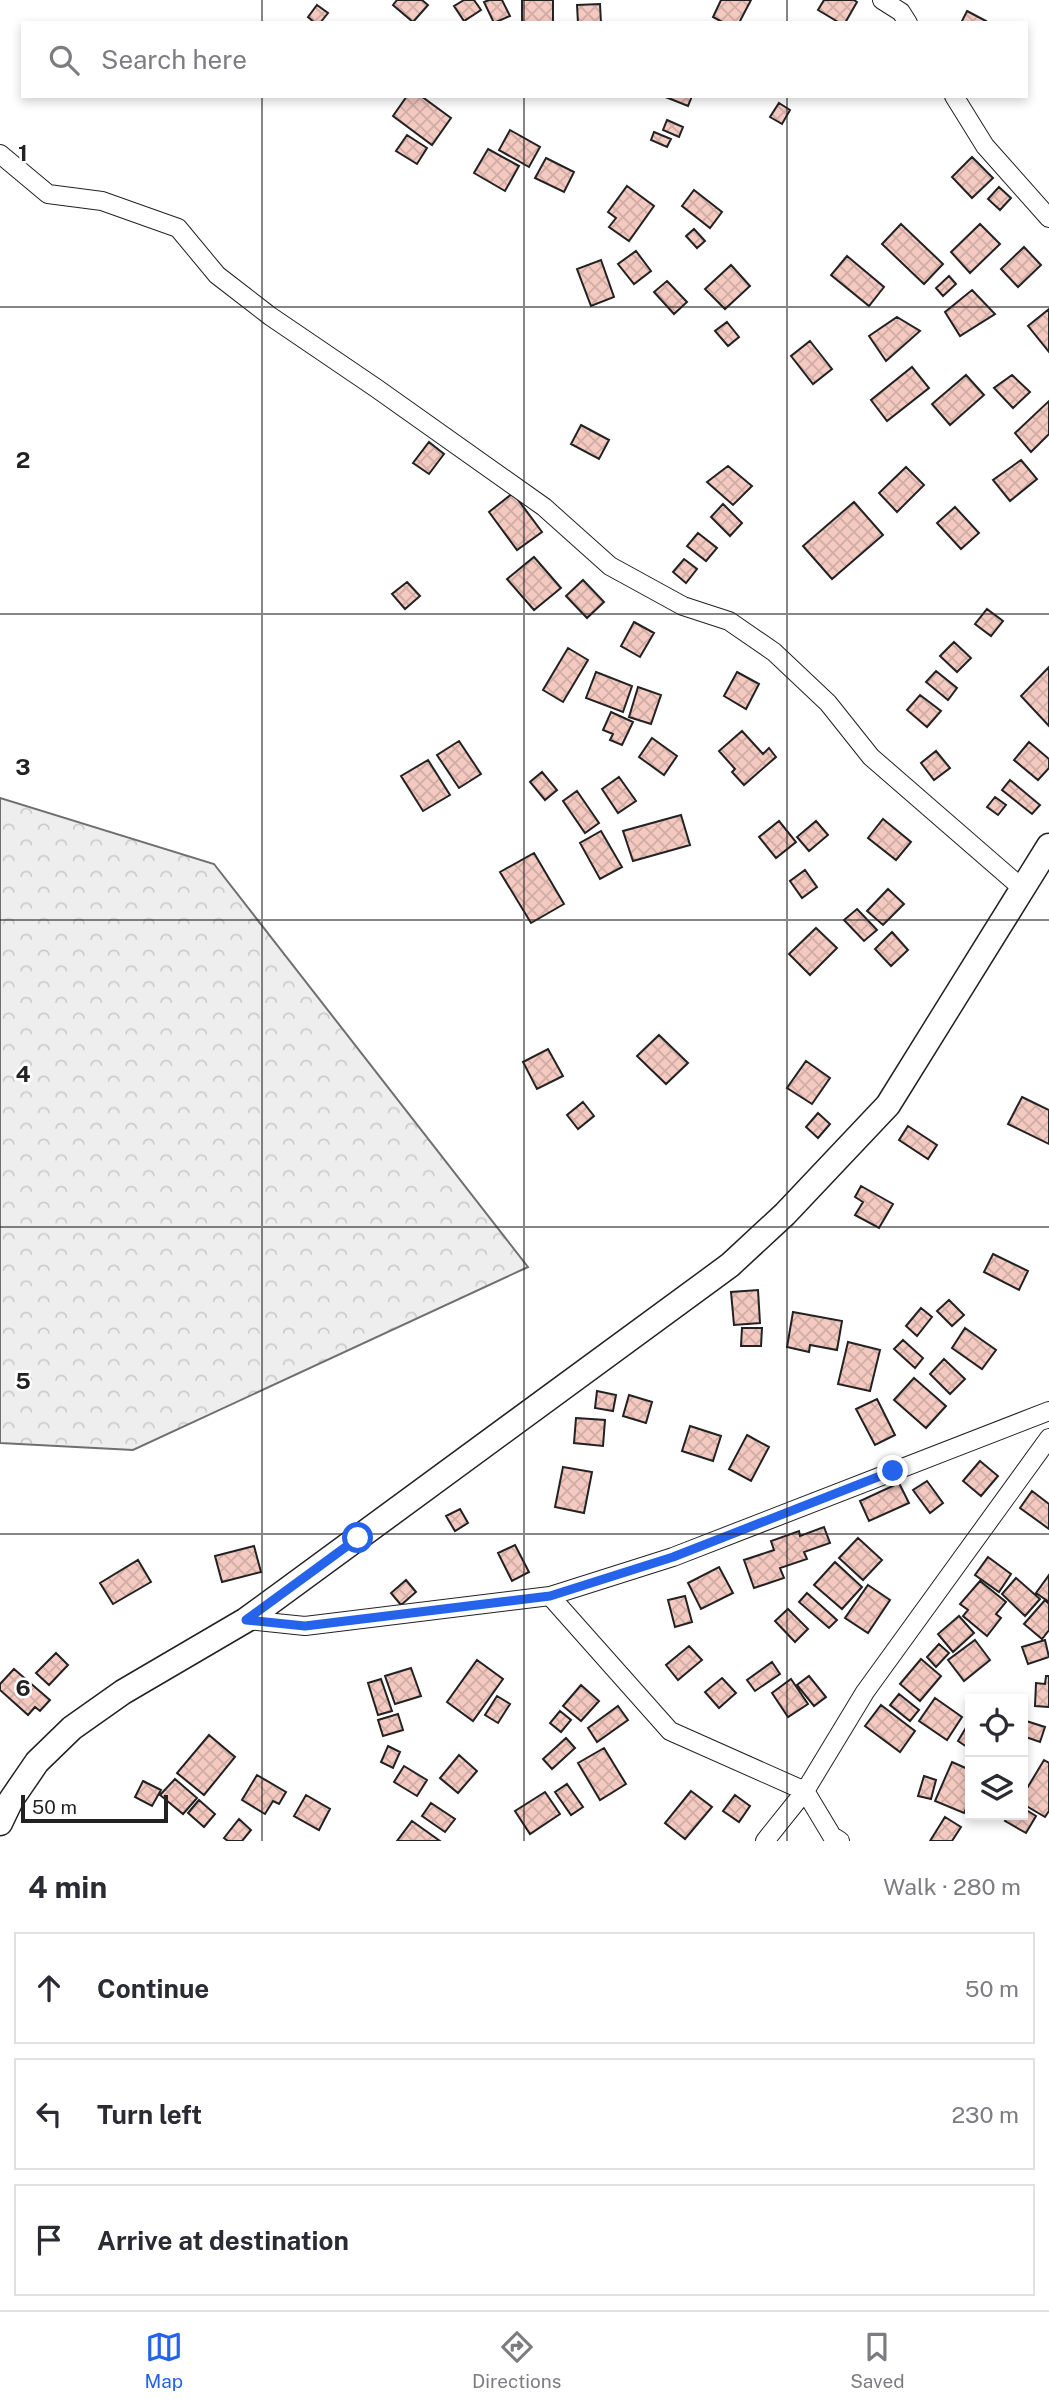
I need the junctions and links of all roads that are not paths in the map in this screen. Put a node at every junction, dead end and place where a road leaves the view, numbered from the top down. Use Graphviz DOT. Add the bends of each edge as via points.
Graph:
graph roads {
  1 [pos="882,0"];
  2 [pos="907,21"];
  3 [pos="955,98"];
  4 [pos="0,154"];
  5 [pos="1049,218"];
  6 [pos="1049,846"];
  7 [pos="1023,889"];
  8 [pos="1049,1411"];
  9 [pos="1049,1438"];
  10 [pos="550,1596"];
  11 [pos="246,1620"];
  12 [pos="805,1791"];
  13 [pos="0,1823"];
  14 [pos="765,1841"];
  15 [pos="840,1841"];
  1 -- 2 [label="street"];
  3 -- 5 [label="street" via="985,146"];
  4 -- 7 [label="street" via="48,194 102,201 178,228 217,275 544,507 610,566 683,606 729,621 774,652 828,703 871,757"];
  6 -- 7 [label="street"];
  7 -- 11 [label="street" via="888,1105 785,1214 720,1273"];
  8 -- 10 [label="street" via="673,1557"];
  9 -- 12 [label="street" via="865,1692"];
  10 -- 11 [label="street" via="305,1626"];
  10 -- 12 [label="street" via="670,1731"];
  11 -- 13 [label="street" via="123,1692 72,1728 37,1762"];
  12 -- 14 [label="street"];
  12 -- 15 [label="street" via="832,1836"];
}
